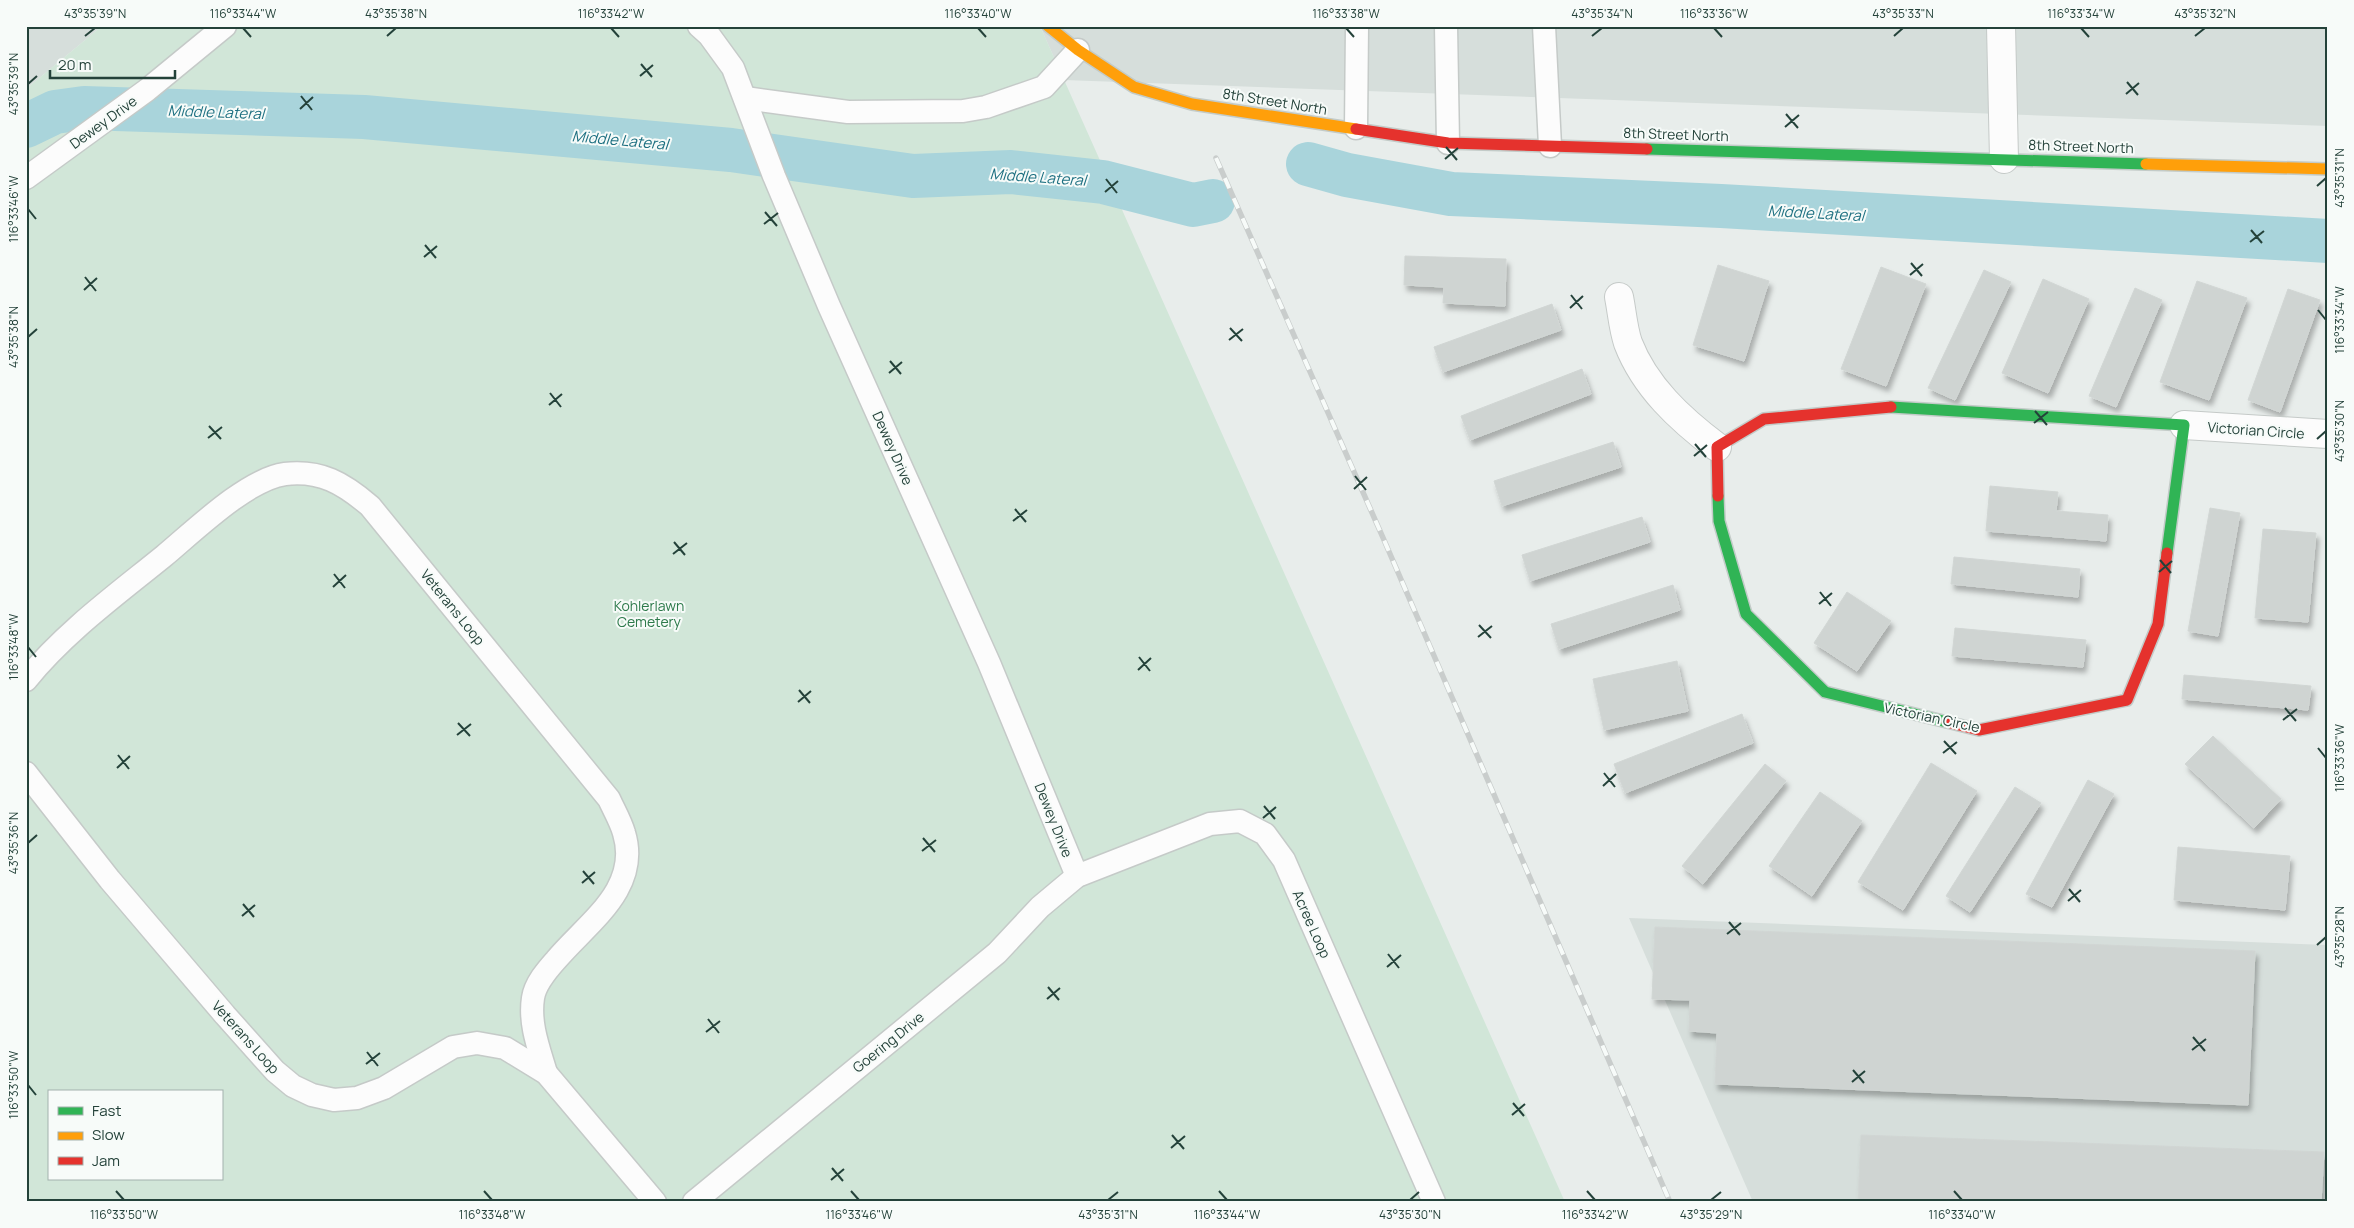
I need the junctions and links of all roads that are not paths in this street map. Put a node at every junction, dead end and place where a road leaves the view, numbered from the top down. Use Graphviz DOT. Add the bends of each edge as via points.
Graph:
graph roads {
  1 [pos="225,26"];
  2 [pos="699,26"];
  3 [pos="1048,26"];
  4 [pos="1357,26"];
  5 [pos="1446,26"];
  6 [pos="1544,26"];
  7 [pos="2001,26"];
  8 [pos="1078,50"];
  9 [pos="745,98"];
  10 [pos="1356,128"];
  11 [pos="1448,143"];
  12 [pos="1550,146"];
  13 [pos="2004,159"];
  14 [pos="2328,169"];
  15 [pos="26,178"];
  16 [pos="1619,297"];
  17 [pos="2184,425"];
  18 [pos="2328,434"];
  19 [pos="1716,448"];
  20 [pos="26,680"];
  21 [pos="26,773"];
  22 [pos="1077,876"];
  23 [pos="546,1073"];
  24 [pos="695,1201"];
  25 [pos="654,1202"];
  26 [pos="1434,1202"];
  1 -- 15 [label="lane, Dewey Drive" via="147,90"];
  2 -- 9 [label="lane, Dewey Drive" via="733,68"];
  3 -- 8 [label="street, 8th Street North"];
  4 -- 10 [label="lane"];
  5 -- 11 [label="lane"];
  6 -- 12 [label="lane"];
  7 -- 13 [label="street"];
  8 -- 9 [label="lane" via="1044,87 963,112 848,112"];
  8 -- 10 [label="street, 8th Street North" via="1134,87 1192,104"];
  9 -- 22 [label="lane, Dewey Drive" via="828,306 989,663"];
  10 -- 11 [label="street, 8th Street North"];
  11 -- 12 [label="street, 8th Street North"];
  12 -- 13 [label="street, 8th Street North"];
  13 -- 14 [label="street, 8th Street North"];
  16 -- 19 [label="street" via="1628,342 1647,380 1682,421"];
  17 -- 18 [label="street, Victorian Circle"];
  17 -- 19 [label="street, Victorian Circle" via="1891,407 1764,419"];
  17 -- 19 [label="street, Victorian Circle" via="2158,624 2127,700 1979,730 1825,692 1746,614 1719,521"];
  20 -- 23 [label="lane, Veterans Loop" via="82,624 231,500 262,481 283,474 304,473 346,486 370,506 604,792 624,834 628,861 621,884 604,912 569,944 545,972 533,997 533,1027"];
  21 -- 23 [label="lane, Veterans Loop" via="110,880 225,1015 293,1086 334,1100 357,1098 384,1088 453,1047 478,1043 505,1048"];
  22 -- 24 [label="lane, Goering Drive" via="1040,907 997,953"];
  22 -- 26 [label="lane, Acree Loop" via="1210,824 1240,821 1265,834 1284,860"];
  23 -- 25 [label="lane, Veterans Loop"];
}
